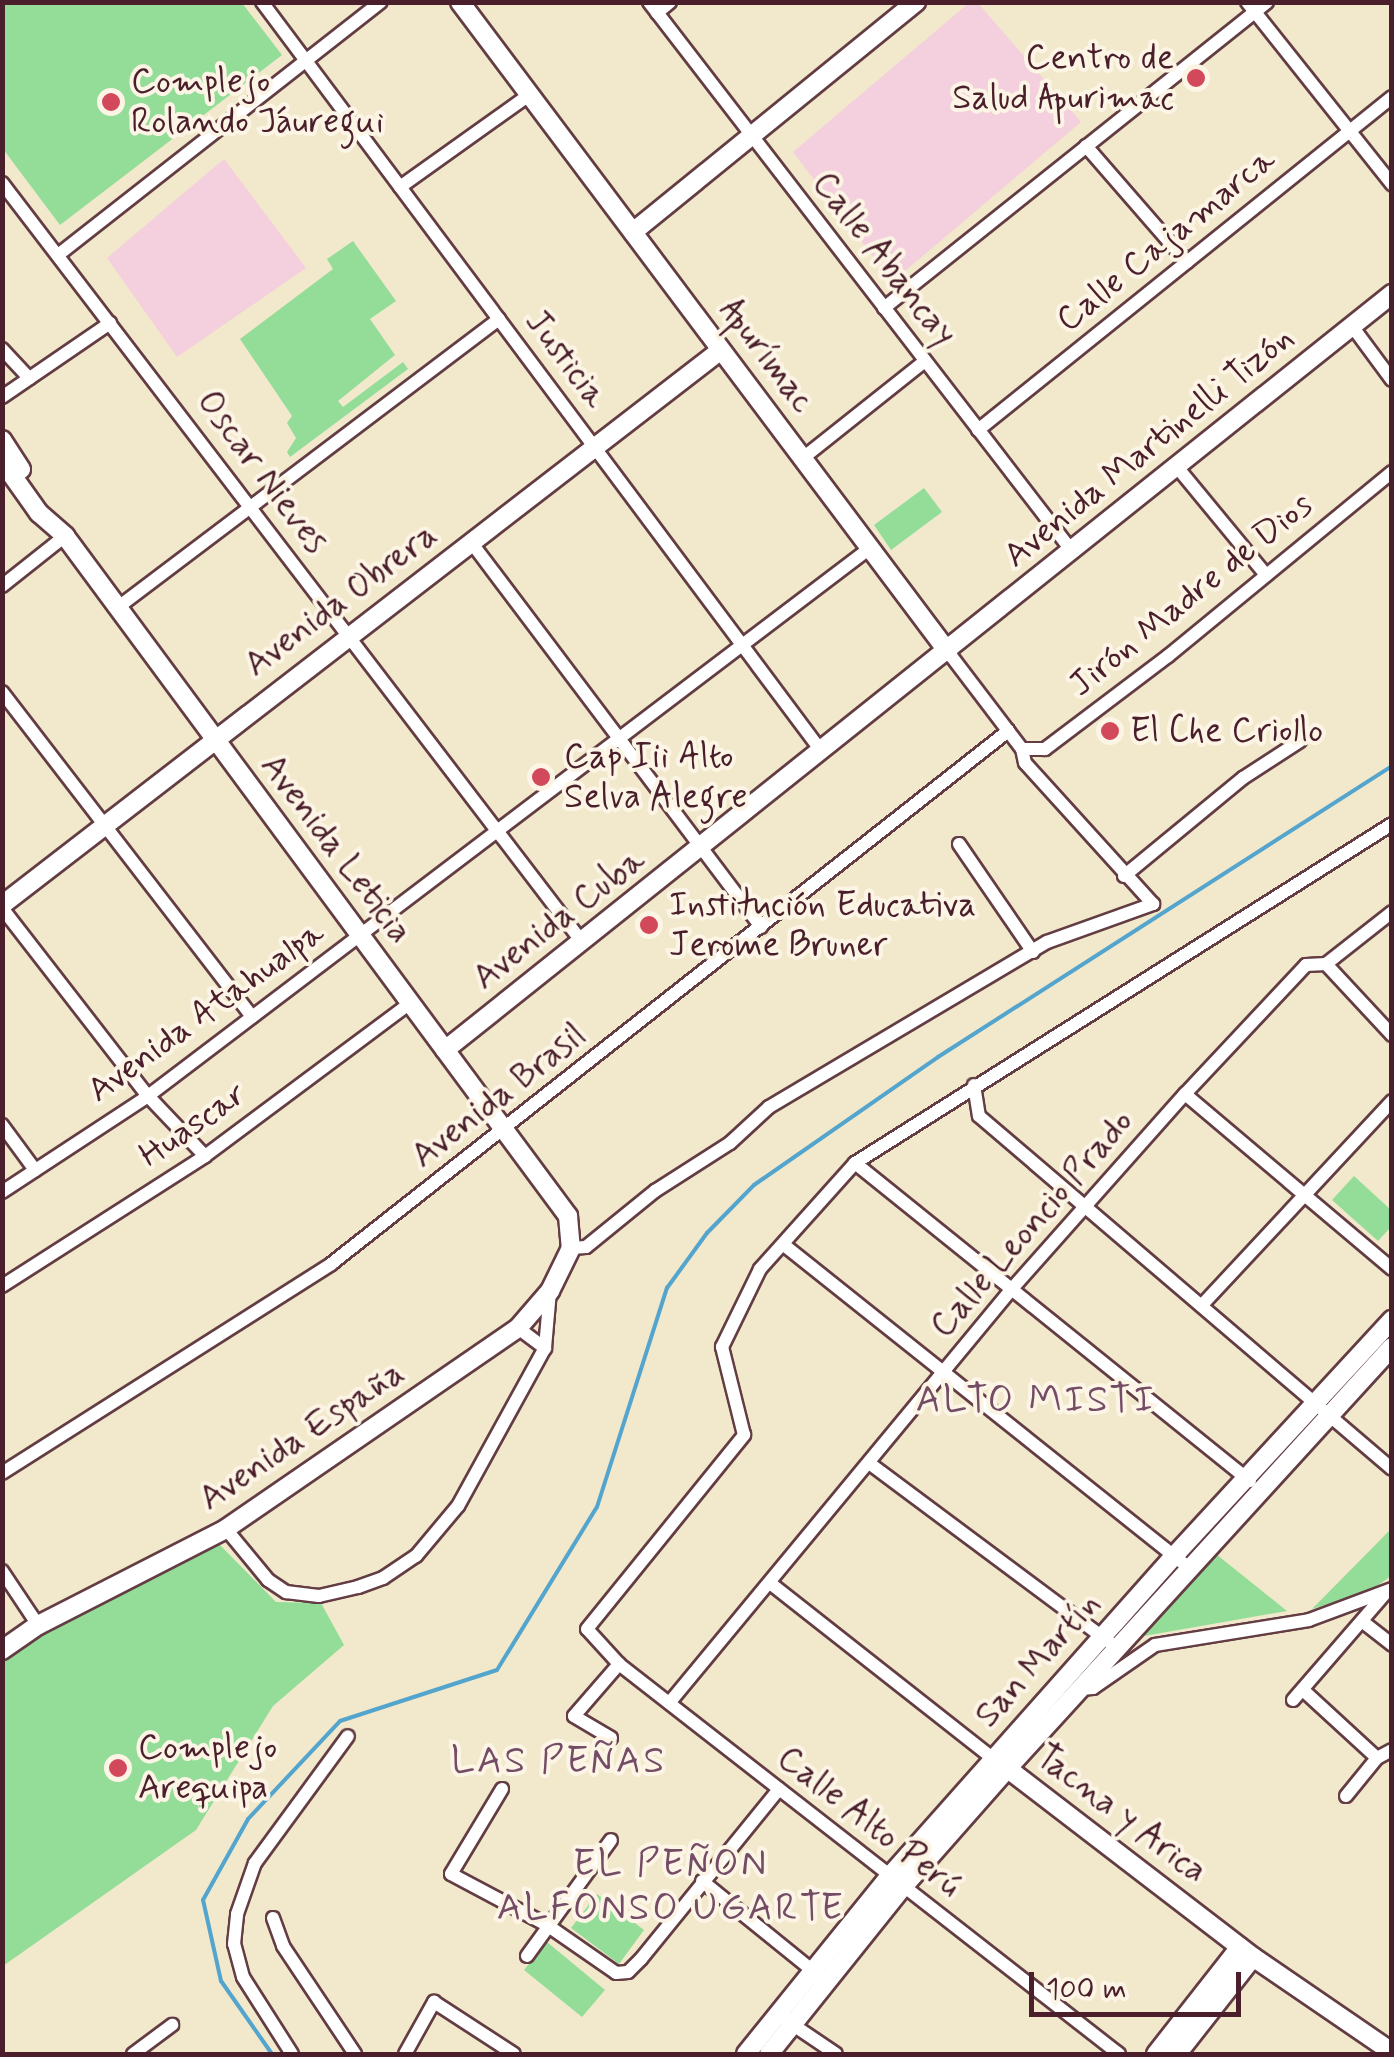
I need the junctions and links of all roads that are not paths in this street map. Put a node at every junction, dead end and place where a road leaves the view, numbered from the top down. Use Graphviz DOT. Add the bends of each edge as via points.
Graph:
graph roads {
  1 [pos="262,2"];
  2 [pos="381,2"];
  3 [pos="460,2"];
  4 [pos="670,2"];
  5 [pos="916,2"];
  6 [pos="1267,2"];
  7 [pos="1251,7"];
  8 [pos="653,8"];
  9 [pos="306,61"];
  10 [pos="529,95"];
  11 [pos="1392,97"];
  12 [pos="1349,131"];
  13 [pos="752,136"];
  14 [pos="1086,146"];
  15 [pos="2,183"];
  16 [pos="1392,184"];
  17 [pos="400,187"];
  18 [pos="632,232"];
  19 [pos="58,255"];
  20 [pos="1187,262"];
  21 [pos="1392,294"];
  22 [pos="884,308"];
  23 [pos="498,319"];
  24 [pos="110,323"];
  25 [pos="1352,326"];
  26 [pos="2,349"];
  27 [pos="721,350"];
  28 [pos="926,361"];
  29 [pos="29,378"];
  30 [pos="1392,380"];
  31 [pos="2,397"];
  32 [pos="978,430"];
  33 [pos="2,440"];
  34 [pos="594,447"];
  35 [pos="802,458"];
  36 [pos="2,462"];
  37 [pos="1177,467"];
  38 [pos="1392,472"];
  39 [pos="250,507"];
  40 [pos="51,522"];
  41 [pos="65,536"];
  42 [pos="471,542"];
  43 [pos="870,548"];
  44 [pos="1072,552"];
  45 [pos="1266,575"];
  46 [pos="2,586"];
  47 [pos="118,608"];
  48 [pos="348,636"];
  49 [pos="742,645"];
  50 [pos="948,652"];
  51 [pos="2,692"];
  52 [pos="1008,731"];
  53 [pos="214,738"];
  54 [pos="619,738"];
  55 [pos="1300,741"];
  56 [pos="1022,750"];
  57 [pos="822,752"];
  58 [pos="1392,824"];
  59 [pos="104,825"];
  60 [pos="498,831"];
  61 [pos="959,844"];
  62 [pos="701,848"];
  63 [pos="1124,876"];
  64 [pos="2,906"];
  65 [pos="1392,912"];
  66 [pos="761,928"];
  67 [pos="360,935"];
  68 [pos="582,942"];
  69 [pos="1033,952"];
  70 [pos="1326,964"];
  71 [pos="410,1003"];
  72 [pos="252,1017"];
  73 [pos="1392,1035"];
  74 [pos="445,1050"];
  75 [pos="974,1085"];
  76 [pos="1185,1094"];
  77 [pos="148,1096"];
  78 [pos="1392,1102"];
  79 [pos="2,1125"];
  80 [pos="505,1131"];
  81 [pos="206,1156"];
  82 [pos="855,1163"];
  83 [pos="35,1170"];
  84 [pos="2,1192"];
  85 [pos="1306,1193"];
  86 [pos="1084,1206"];
  87 [pos="568,1216"];
  88 [pos="784,1245"];
  89 [pos="570,1248"];
  90 [pos="1392,1269"];
  91 [pos="2,1286"];
  92 [pos="550,1292"];
  93 [pos="1010,1292"];
  94 [pos="1202,1305"];
  95 [pos="1392,1320"];
  96 [pos="518,1328"];
  97 [pos="545,1348"];
  98 [pos="1392,1348"];
  99 [pos="941,1375"];
  100 [pos="1323,1409"];
  101 [pos="869,1463"];
  102 [pos="1392,1469"];
  103 [pos="2,1473"];
  104 [pos="1253,1483"];
  105 [pos="226,1528"];
  106 [pos="1181,1561"];
  107 [pos="2,1571"];
  108 [pos="770,1584"];
  109 [pos="1388,1591"];
  110 [pos="1364,1622"];
  111 [pos="38,1624"];
  112 [pos="1109,1643"];
  113 [pos="1392,1645"];
  114 [pos="2,1650"];
  115 [pos="618,1664"];
  116 [pos="1073,1683"];
  117 [pos="670,1702"];
  118 [pos="348,1736"];
  119 [pos="611,1738"];
  120 [pos="1392,1750"];
  121 [pos="1377,1758"];
  122 [pos="1001,1764"];
  123 [pos="502,1789"];
  124 [pos="779,1789"];
  125 [pos="1346,1796"];
  126 [pos="611,1840"];
  127 [pos="702,1881"];
  128 [pos="896,1882"];
  129 [pos="273,1918"];
  130 [pos="547,1925"];
  131 [pos="1246,1952"];
  132 [pos="527,1956"];
  133 [pos="819,1976"];
  134 [pos="785,2019"];
  135 [pos="172,2025"];
  136 [pos="1392,2052"];
  137 [pos="133,2054"];
  138 [pos="292,2054"];
  139 [pos="354,2054"];
  140 [pos="404,2054"];
  141 [pos="514,2054"];
  142 [pos="746,2054"];
  143 [pos="770,2054"];
  144 [pos="836,2054"];
  145 [pos="1120,2054"];
  146 [pos="1156,2054"];
  147 [pos="1177,2054"];
  1 -- 9 [label="street, Justicia"];
  2 -- 9 [label="street"];
  3 -- 10 [label="street, Apurímac"];
  4 -- 8 [label="street"];
  5 -- 13 [label="street"];
  6 -- 7 [label="street"];
  7 -- 12 [label="street"];
  7 -- 14 [label="street"];
  8 -- 13 [label="street, Calle Abancay"];
  9 -- 17 [label="street, Justicia"];
  9 -- 19 [label="street"];
  10 -- 17 [label="street"];
  10 -- 18 [label="street, Apurímac"];
  11 -- 12 [label="street, Calle Cajamarca"];
  12 -- 16 [label="street"];
  12 -- 20 [label="street, Calle Cajamarca"];
  13 -- 18 [label="street"];
  13 -- 22 [label="street, Calle Abancay"];
  14 -- 20 [label="street"];
  14 -- 22 [label="street"];
  15 -- 19 [label="street, Oscar Nieves"];
  17 -- 23 [label="street, Justicia"];
  18 -- 27 [label="street, Apurímac"];
  19 -- 24 [label="street, Oscar Nieves"];
  20 -- 32 [label="street, Calle Cajamarca"];
  21 -- 25 [label="street, Avenida Martinelli Tizón"];
  22 -- 28 [label="street, Calle Abancay"];
  23 -- 34 [label="street, Justicia"];
  23 -- 39 [label="street"];
  24 -- 29 [label="street"];
  24 -- 39 [label="street, Oscar Nieves"];
  25 -- 30 [label="street"];
  25 -- 37 [label="street, Avenida Martinelli Tizón"];
  26 -- 29 [label="street"];
  27 -- 34 [label="street, Avenida Obrera"];
  27 -- 35 [label="street, Apurímac"];
  28 -- 32 [label="street, Calle Abancay"];
  28 -- 35 [label="street"];
  29 -- 31 [label="street"];
  32 -- 44 [label="street, Calle Abancay"];
  33 -- 40 [label="street, Avenida Leticia"];
  34 -- 42 [label="street, Avenida Obrera"];
  34 -- 49 [label="street, Justicia"];
  35 -- 43 [label="street, Apurímac"];
  36 -- 40 [label="street, Avenida Leticia"];
  37 -- 44 [label="street, Avenida Martinelli Tizón"];
  37 -- 45 [label="street"];
  38 -- 45 [label="street, Jirón Madre de Dios"];
  39 -- 47 [label="street"];
  39 -- 48 [label="street, Oscar Nieves"];
  40 -- 41 [label="street, Avenida Leticia"];
  41 -- 46 [label="street"];
  41 -- 47 [label="street, Avenida Leticia"];
  42 -- 48 [label="street, Avenida Obrera"];
  42 -- 54 [label="street"];
  43 -- 49 [label="street, Avenida Atahualpa"];
  43 -- 50 [label="street, Apurímac"];
  44 -- 50 [label="street, Avenida Martinelli Tizón"];
  45 -- 56 [label="street, Jirón Madre de Dios" via="1046,749"];
  47 -- 53 [label="street, Avenida Leticia"];
  48 -- 53 [label="street, Avenida Obrera"];
  48 -- 60 [label="street, Oscar Nieves"];
  49 -- 54 [label="street, Avenida Atahualpa"];
  49 -- 57 [label="street, Justicia"];
  50 -- 52 [label="street, Apurímac"];
  50 -- 57 [label="street, Avenida Cuba"];
  51 -- 59 [label="street"];
  52 -- 56 [label="street, Apurímac"];
  52 -- 66 [label="street, Avenida Brasil"];
  53 -- 59 [label="street, Avenida Obrera"];
  53 -- 67 [label="street, Avenida Leticia"];
  54 -- 60 [label="street, Avenida Atahualpa"];
  54 -- 62 [label="street"];
  55 -- 63 [label="street" via="1243,778"];
  56 -- 63 [label="street, Apurímac" via="1024,762"];
  57 -- 62 [label="street, Avenida Cuba"];
  58 -- 75 [label="street"];
  59 -- 64 [label="street, Avenida Obrera"];
  59 -- 72 [label="street"];
  60 -- 67 [label="street, Avenida Atahualpa"];
  60 -- 68 [label="street, Oscar Nieves"];
  61 -- 69 [label="street"];
  62 -- 66 [label="street"];
  62 -- 68 [label="street, Avenida Cuba"];
  63 -- 69 [label="street, Apurímac" via="1153,904"];
  64 -- 77 [label="street"];
  65 -- 70 [label="street, Calle Leoncio Prado"];
  66 -- 80 [label="street, Avenida Brasil"];
  67 -- 71 [label="street, Avenida Leticia"];
  67 -- 72 [label="street, Avenida Atahualpa"];
  68 -- 74 [label="street, Avenida Cuba"];
  69 -- 89 [label="street" via="769,1106 730,1143 586,1247"];
  70 -- 73 [label="street"];
  70 -- 76 [label="street, Calle Leoncio Prado" via="1306,965"];
  71 -- 74 [label="street, Avenida Leticia"];
  71 -- 81 [label="street, Huascar"];
  72 -- 77 [label="street, Avenida Atahualpa"];
  74 -- 80 [label="street, Avenida Leticia"];
  75 -- 82 [label="street"];
  75 -- 86 [label="street" via="979,1116"];
  76 -- 85 [label="street"];
  76 -- 86 [label="street, Calle Leoncio Prado"];
  77 -- 81 [label="street"];
  77 -- 83 [label="street, Avenida Atahualpa"];
  78 -- 85 [label="street"];
  79 -- 83 [label="street"];
  80 -- 87 [label="street, Avenida Leticia"];
  80 -- 103 [label="street, Avenida Brasil" via="332,1264"];
  81 -- 91 [label="street, Huascar"];
  82 -- 88 [label="street"];
  82 -- 93 [label="street"];
  83 -- 84 [label="street, Avenida Atahualpa"];
  85 -- 90 [label="street"];
  85 -- 94 [label="street"];
  86 -- 93 [label="street, Calle Leoncio Prado"];
  86 -- 94 [label="street"];
  87 -- 89 [label="street, Avenida España"];
  88 -- 99 [label="street"];
  88 -- 115 [label="street, Calle Alto Perú" via="760,1269 722,1347 744,1435 587,1629"];
  89 -- 92 [label="street, Avenida España"];
  92 -- 96 [label="street, Avenida España"];
  92 -- 97 [label="street"];
  93 -- 99 [label="street, Calle Leoncio Prado"];
  93 -- 104 [label="street"];
  94 -- 100 [label="street"];
  95 -- 100 [label="street, San Martín"];
  96 -- 97 [label="street"];
  96 -- 105 [label="street, Avenida España"];
  97 -- 105 [label="street" via="439,1534 383,1578 319,1596 286,1592"];
  98 -- 100 [label="street, San Martín"];
  99 -- 101 [label="street, Calle Leoncio Prado"];
  99 -- 106 [label="street"];
  100 -- 102 [label="street"];
  100 -- 104 [label="street, San Martín"];
  101 -- 108 [label="street, Calle Leoncio Prado"];
  101 -- 112 [label="street"];
  104 -- 106 [label="street, San Martín"];
  105 -- 111 [label="street, Avenida España"];
  106 -- 112 [label="street, San Martín"];
  107 -- 111 [label="street"];
  108 -- 117 [label="street, Calle Leoncio Prado"];
  108 -- 122 [label="street, Tacna y Arica"];
  109 -- 110 [label="street"];
  109 -- 116 [label="street" via="1308,1620 1155,1645 1093,1688"];
  110 -- 113 [label="street"];
  110 -- 121 [label="street" via="1298,1695"];
  111 -- 114 [label="street, Avenida España"];
  112 -- 116 [label="street, San Martín"];
  115 -- 117 [label="street, Calle Alto Perú"];
  115 -- 119 [label="street" via="574,1716"];
  116 -- 122 [label="street, San Martín"];
  117 -- 124 [label="street, Calle Alto Perú"];
  118 -- 138 [label="street" via="255,1863 237,1914 234,1944 243,1977"];
  120 -- 121 [label="street"];
  121 -- 125 [label="street"];
  122 -- 128 [label="street, San Martín"];
  122 -- 131 [label="street, Tacna y Arica"];
  123 -- 130 [label="street" via="450,1874"];
  124 -- 127 [label="street"];
  124 -- 128 [label="street, Calle Alto Perú"];
  126 -- 130 [label="street"];
  127 -- 130 [label="street" via="628,1972 616,1973"];
  127 -- 133 [label="street"];
  128 -- 133 [label="street, San Martín"];
  128 -- 145 [label="street, Calle Alto Perú"];
  129 -- 139 [label="street" via="283,1946"];
  130 -- 132 [label="street"];
  131 -- 136 [label="street, Tacna y Arica"];
  131 -- 146 [label="street"];
  131 -- 147 [label="street"];
  133 -- 134 [label="street, San Martín"];
  134 -- 142 [label="street, San Martín"];
  134 -- 143 [label="street, San Martín"];
  134 -- 144 [label="street"];
  135 -- 137 [label="street"];
  140 -- 141 [label="street" via="434,2002"];
}
